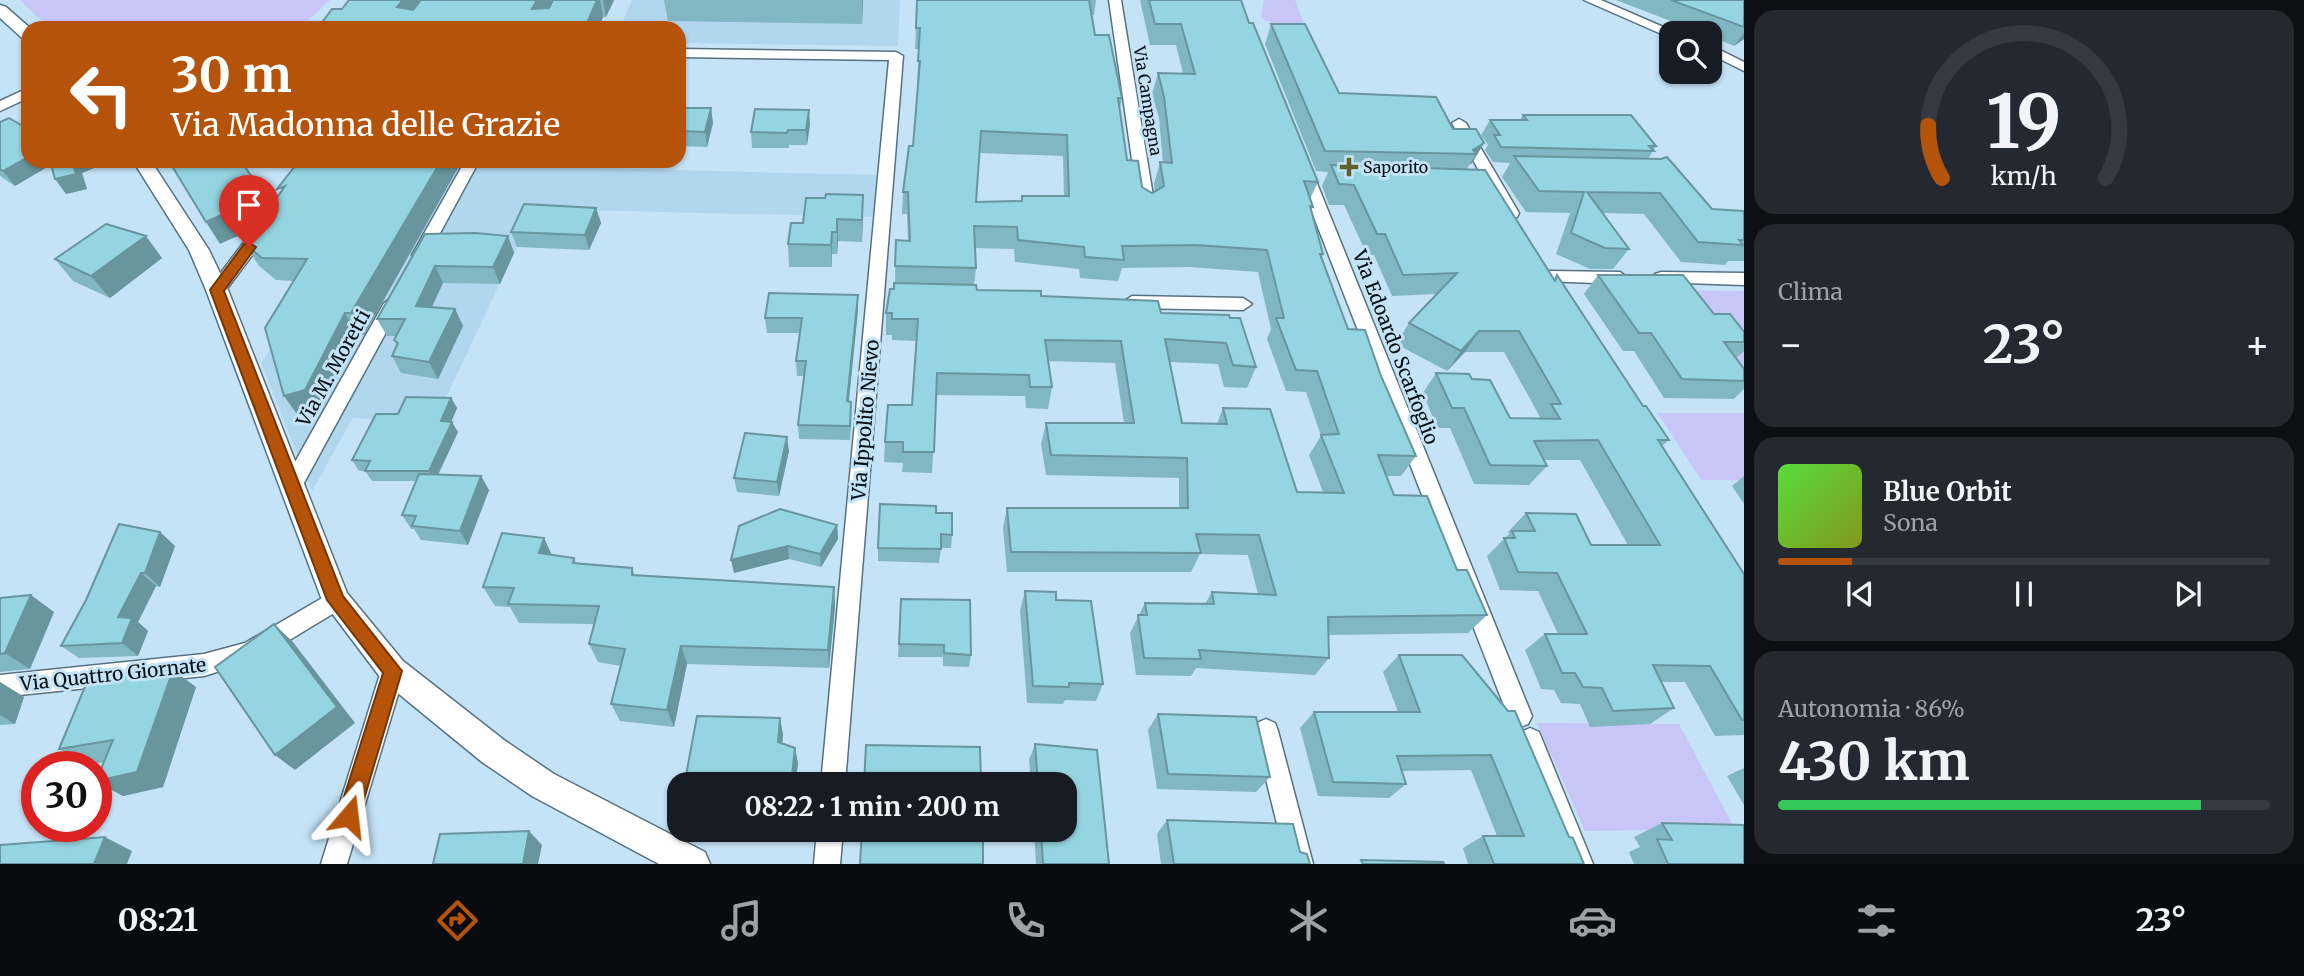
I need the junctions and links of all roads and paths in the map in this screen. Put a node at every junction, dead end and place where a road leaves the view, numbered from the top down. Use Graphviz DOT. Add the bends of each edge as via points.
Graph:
graph roads {
  1 [pos="1115,0"];
  2 [pos="1590,0"];
  3 [pos="0,10"];
  4 [pos="1659,28"];
  5 [pos="21,29"];
  6 [pos="686,53"];
  7 [pos="1722,55"];
  8 [pos="1744,66"];
  9 [pos="21,96"];
  10 [pos="0,107"];
  11 [pos="1459,123"];
  12 [pos="1297,152"];
  13 [pos="146,168"];
  14 [pos="468,168"];
  15 [pos="1147,208"];
  16 [pos="274,215"];
  17 [pos="1522,230"];
  18 [pos="412,269"];
  19 [pos="1744,279"];
  20 [pos="217,290"];
  21 [pos="398,293"];
  22 [pos="1121,301"];
  23 [pos="1565,301"];
  24 [pos="1243,304"];
  25 [pos="292,485"];
  26 [pos="336,600"];
  27 [pos="393,671"];
  28 [pos="0,686"];
  29 [pos="1520,716"];
  30 [pos="1266,731"];
  31 [pos="1530,740"];
  32 [pos="835,772"];
  33 [pos="829,842"];
  34 [pos="334,864"];
  35 [pos="692,864"];
  36 [pos="827,864"];
  37 [pos="1300,864"];
  38 [pos="1580,864"];
  1 -- 15 [label="street, Via Campagna"];
  2 -- 4 [label="street"];
  3 -- 5 [label="street"];
  6 -- 32 [label="street, Via Ippolito Nievo" via="896,56 883,296"];
  7 -- 8 [label="street"];
  9 -- 10 [label="street"];
  11 -- 17 [label="street"];
  12 -- 29 [label="street, Via Edoardo Scarfoglio" via="1314,178"];
  13 -- 20 [label="street" via="199,250"];
  14 -- 18 [label="street"];
  16 -- 20 [label="street"];
  19 -- 23 [label="street" via="1546,272"];
  20 -- 25 [label="street"];
  21 -- 25 [label="street, Via M. Moretti"];
  22 -- 24 [label="street"];
  25 -- 26 [label="street"];
  26 -- 27 [label="street"];
  26 -- 28 [label="street, Via Quattro Giornate" via="250,652 204,665"];
  27 -- 34 [label="street"];
  27 -- 35 [label="street" via="543,785"];
  30 -- 37 [label="street"];
  31 -- 38 [label="street"];
  33 -- 36 [label="street"];
}
